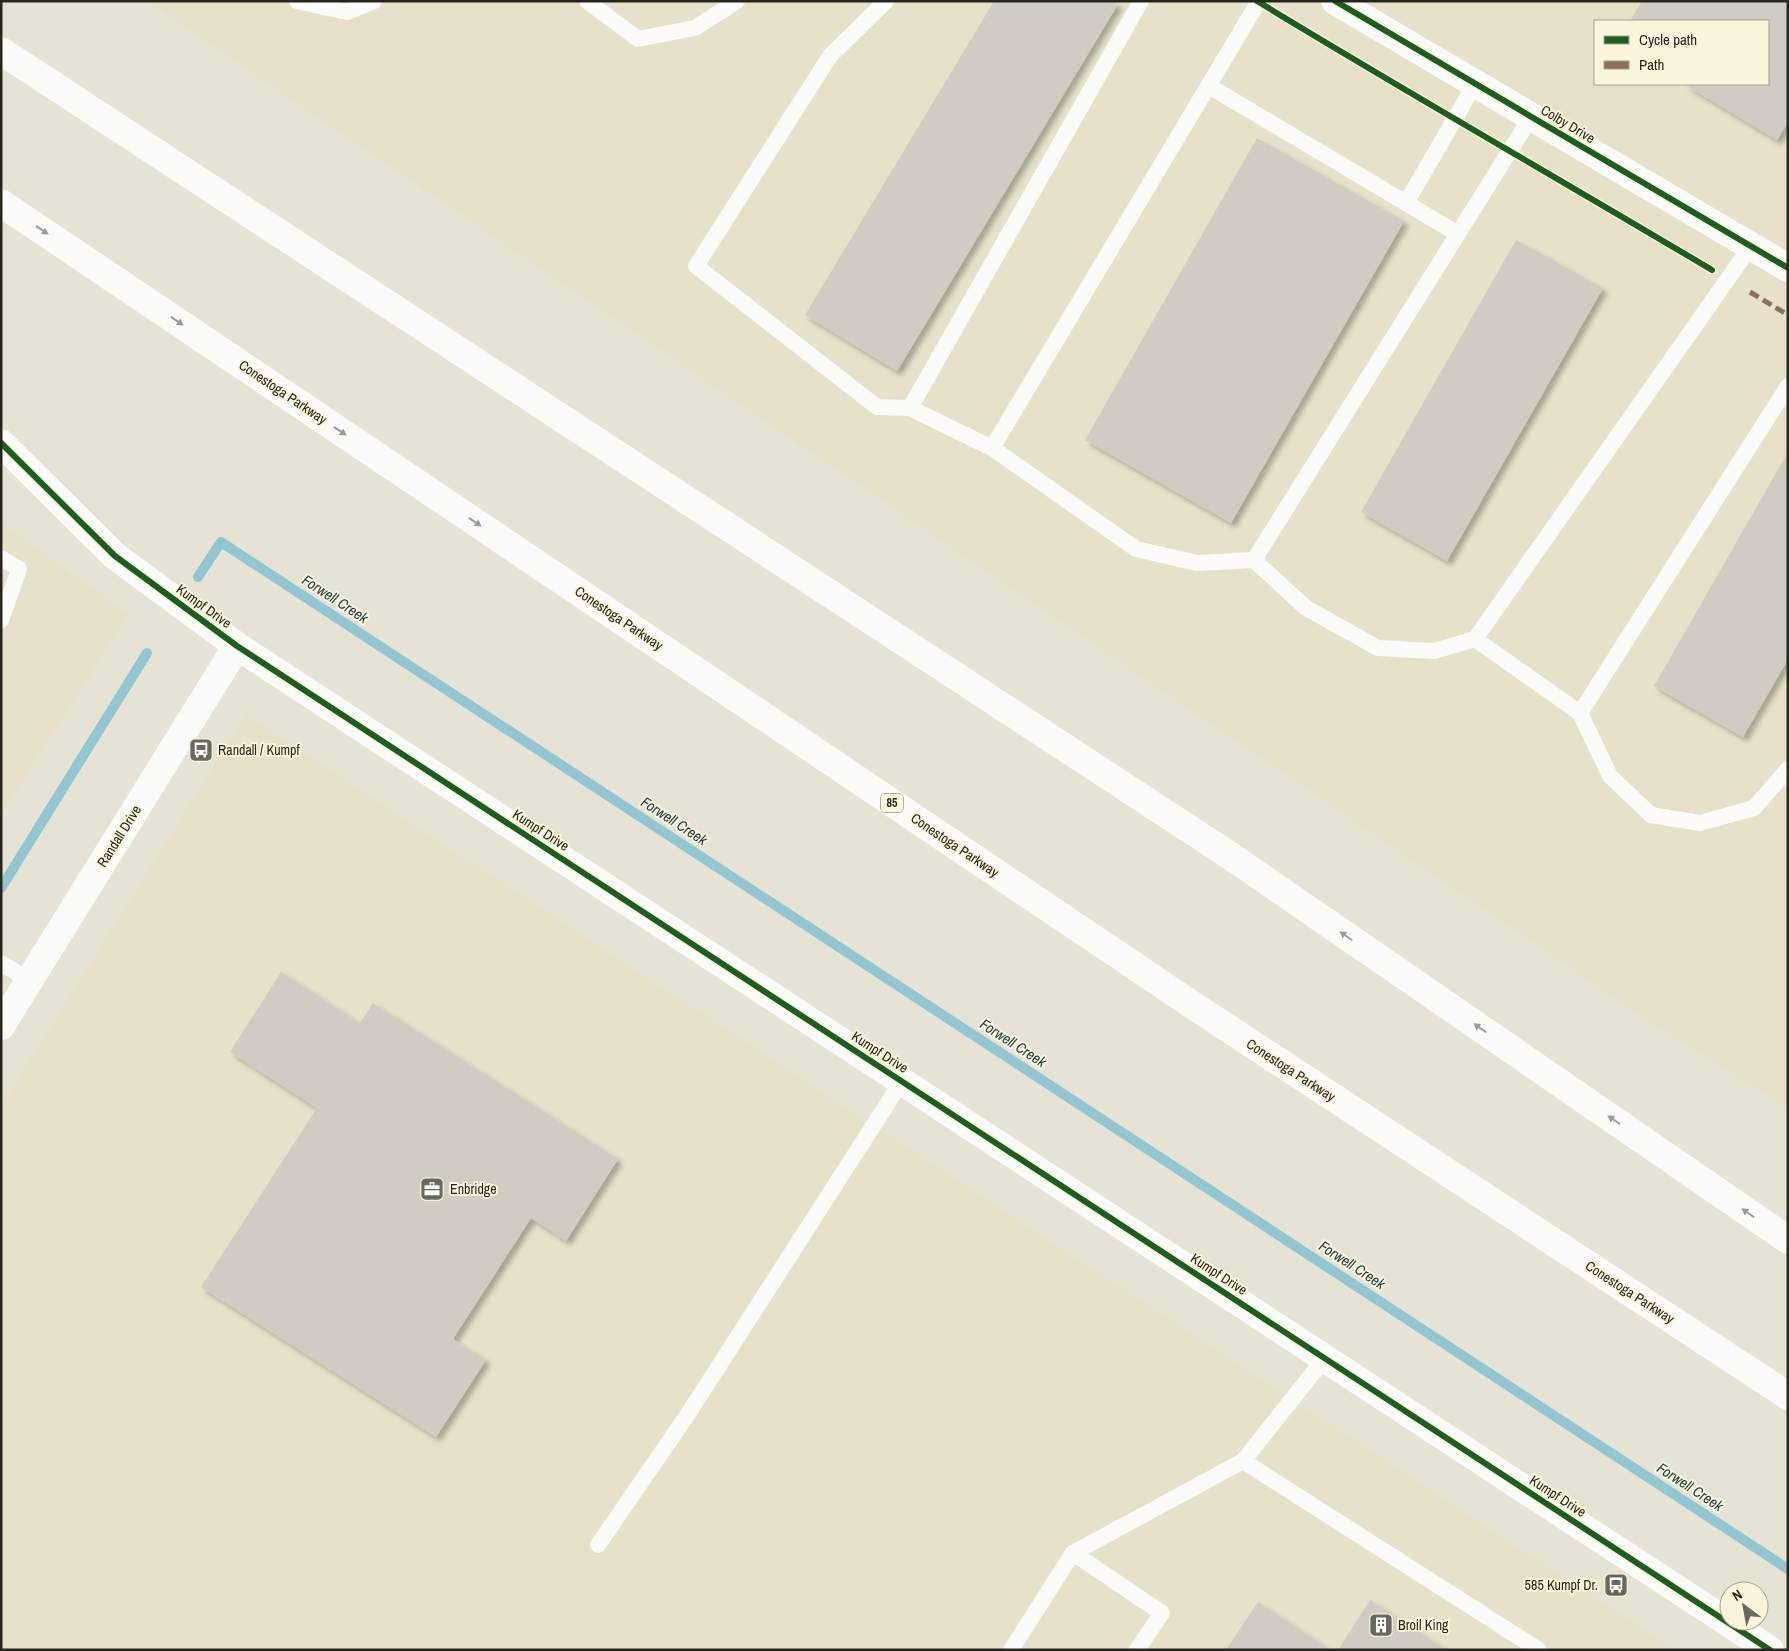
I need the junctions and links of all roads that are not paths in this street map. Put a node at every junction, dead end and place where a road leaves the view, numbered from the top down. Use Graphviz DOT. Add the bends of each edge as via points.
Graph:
graph roads {
  1 [pos="297,1"];
  2 [pos="374,1"];
  3 [pos="587,1"];
  4 [pos="737,1"];
  5 [pos="886,1"];
  6 [pos="1141,1"];
  7 [pos="1259,1"];
  8 [pos="1335,1"];
  9 [pos="1,51"];
  10 [pos="1475,84"];
  11 [pos="1209,86"];
  12 [pos="1531,117"];
  13 [pos="1,203"];
  14 [pos="1406,203"];
  15 [pos="1458,234"];
  16 [pos="1751,246"];
  17 [pos="1788,268"];
  18 [pos="1788,386"];
  19 [pos="910,408"];
  20 [pos="1,443"];
  21 [pos="992,448"];
  22 [pos="1,558"];
  23 [pos="1254,560"];
  24 [pos="1,620"];
  25 [pos="1475,639"];
  26 [pos="237,646"];
  27 [pos="1580,713"];
  28 [pos="1788,769"];
  29 [pos="1,963"];
  30 [pos="29,980"];
  31 [pos="1,1026"];
  32 [pos="902,1081"];
  33 [pos="1788,1240"];
  34 [pos="1325,1358"];
  35 [pos="1788,1396"];
  36 [pos="1243,1460"];
  37 [pos="598,1545"];
  38 [pos="1073,1553"];
  39 [pos="1012,1650"];
  40 [pos="1137,1650"];
  41 [pos="1538,1650"];
  42 [pos="1770,1650"];
  1 -- 2 [label="lane" via="347,12"];
  3 -- 4 [label="lane" via="638,39 695,28"];
  5 -- 19 [label="lane" via="830,56 696,266 877,407"];
  6 -- 19 [label="lane"];
  7 -- 11 [label="lane"];
  8 -- 10 [label="main road, Colby Drive"];
  33 -- 9 [label="main road, one-way" via="1232,857"];
  10 -- 12 [label="main road, Colby Drive"];
  10 -- 14 [label="lane"];
  11 -- 14 [label="lane"];
  11 -- 21 [label="lane"];
  12 -- 15 [label="lane"];
  12 -- 16 [label="main road, Colby Drive"];
  13 -- 35 [label="main road, Conestoga Parkway / 85, one-way" via="1188,1002"];
  14 -- 15 [label="lane"];
  15 -- 23 [label="lane"];
  16 -- 17 [label="main road, Colby Drive"];
  16 -- 25 [label="lane"];
  18 -- 27 [label="lane"];
  19 -- 21 [label="lane"];
  20 -- 26 [label="main road, Kumpf Drive" via="115,556"];
  21 -- 23 [label="lane" via="1136,549 1197,563"];
  22 -- 24 [label="lane" via="19,569"];
  23 -- 25 [label="lane" via="1306,608 1378,648 1434,651"];
  25 -- 27 [label="lane"];
  26 -- 30 [label="main road, Randall Drive"];
  26 -- 32 [label="main road, Kumpf Drive"];
  27 -- 28 [label="lane" via="1610,776 1651,815 1700,823 1754,808"];
  29 -- 30 [label="lane"];
  30 -- 31 [label="main road, Randall Drive"];
  32 -- 34 [label="main road, Kumpf Drive"];
  32 -- 37 [label="lane" via="688,1414"];
  34 -- 36 [label="lane"];
  34 -- 42 [label="main road, Kumpf Drive"];
  36 -- 38 [label="lane"];
  36 -- 41 [label="lane"];
  38 -- 39 [label="lane"];
  38 -- 40 [label="lane" via="1162,1613"];
}
